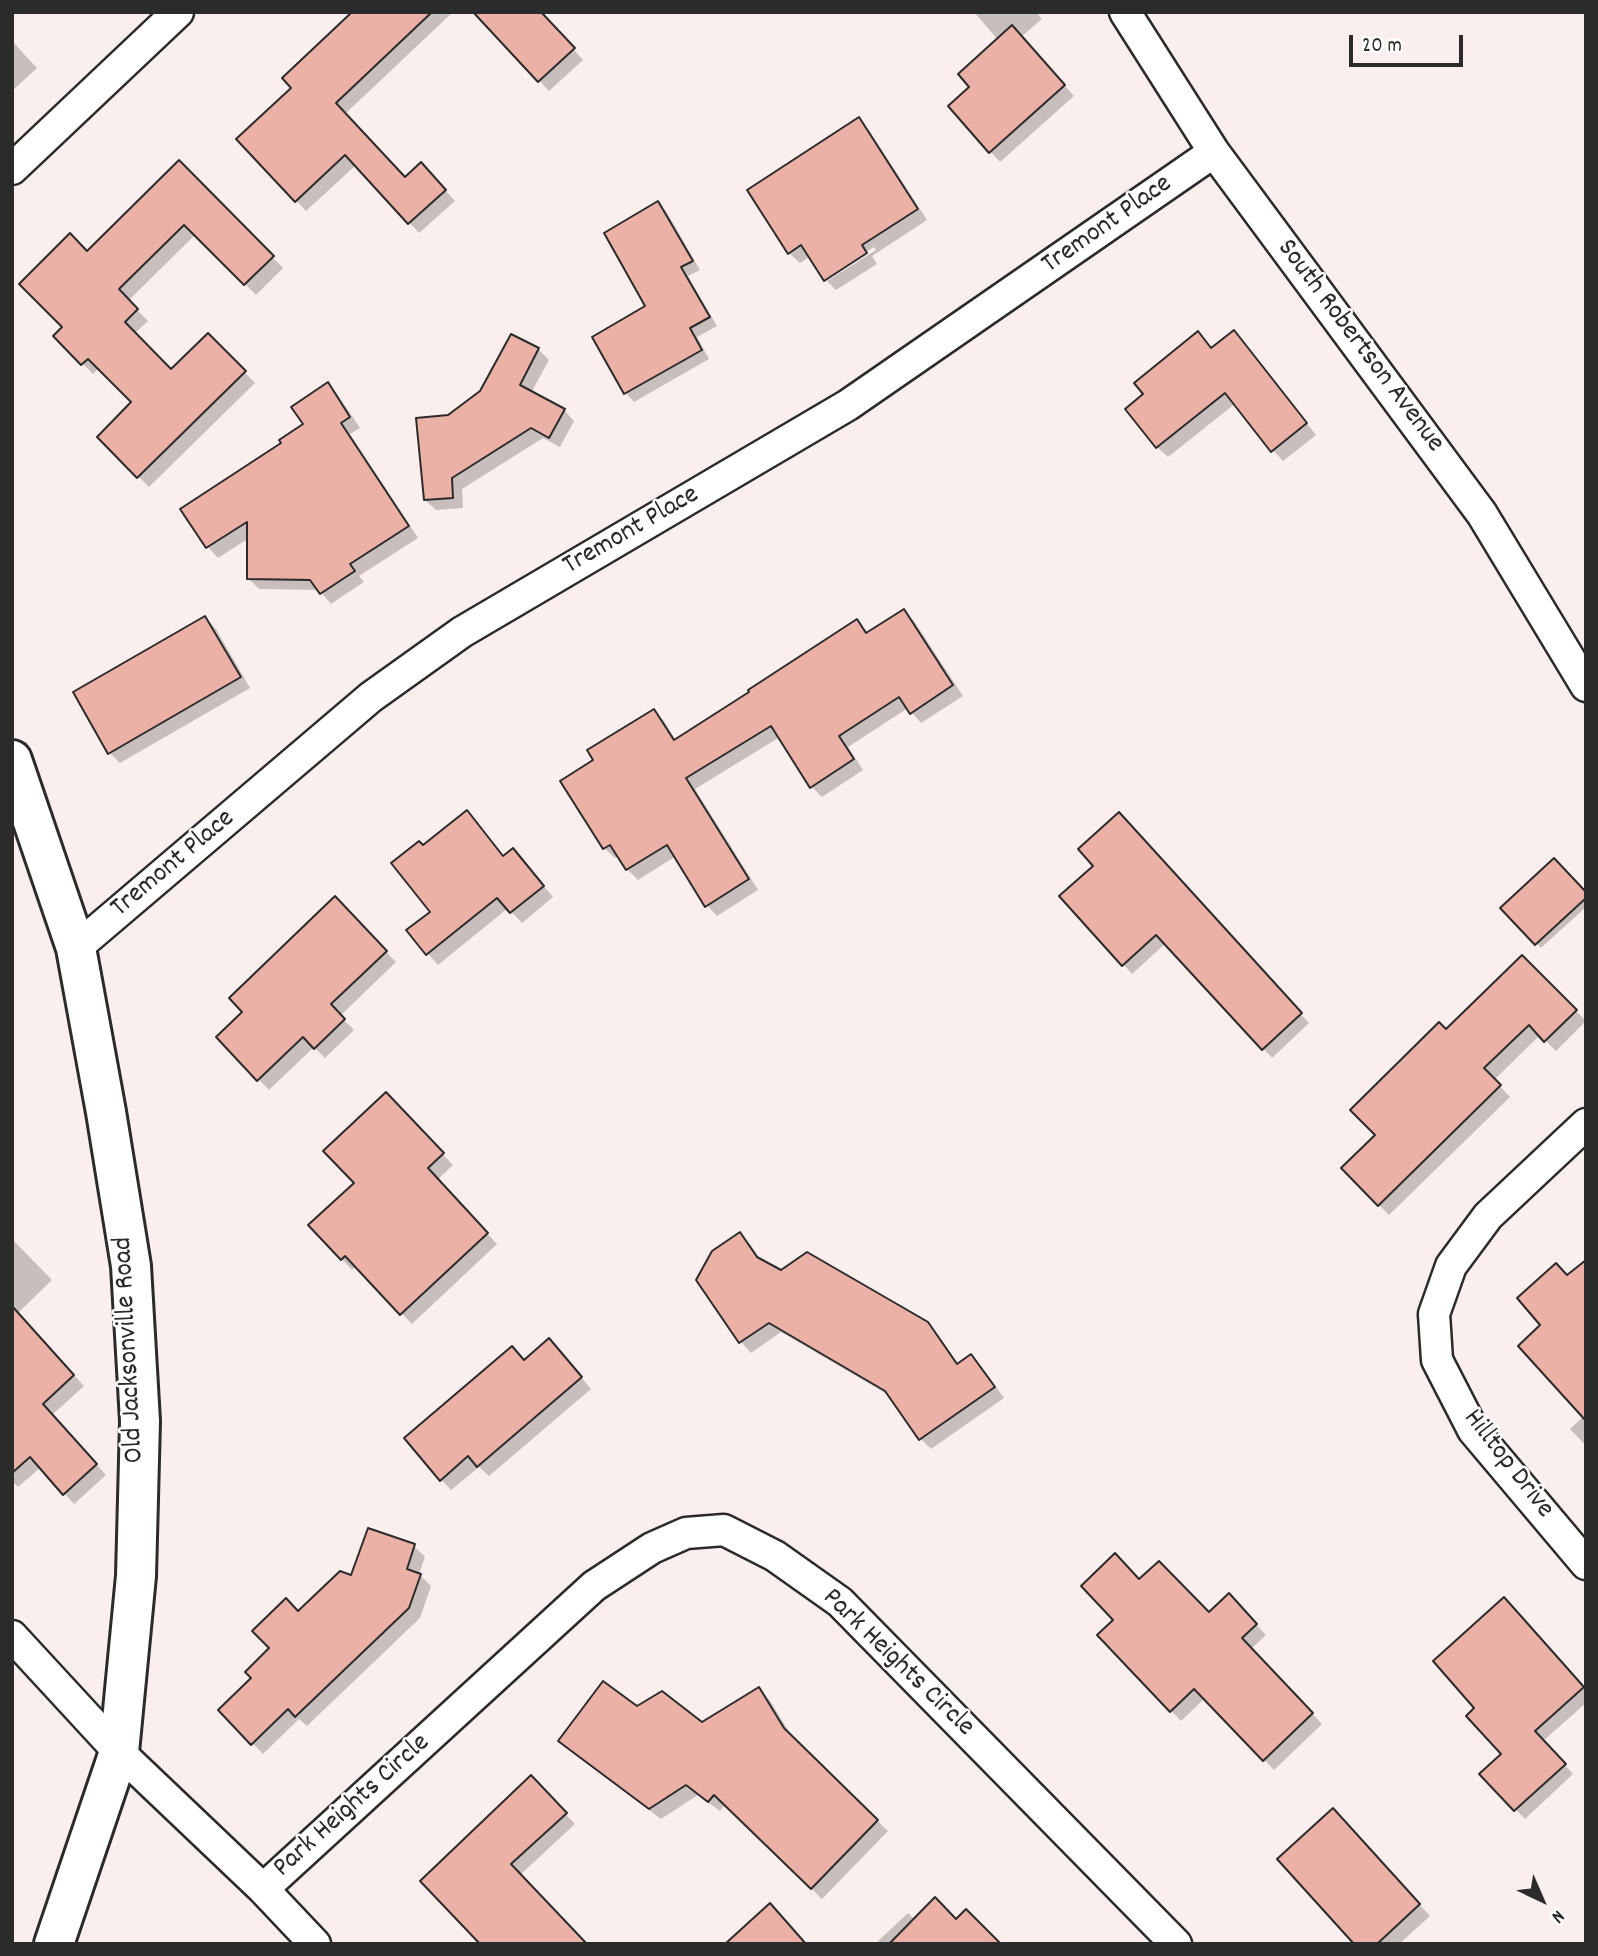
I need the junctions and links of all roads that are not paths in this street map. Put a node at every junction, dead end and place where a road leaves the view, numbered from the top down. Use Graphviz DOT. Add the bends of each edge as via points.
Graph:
graph roads {
  1 [pos="178,12"];
  2 [pos="1125,12"];
  3 [pos="1214,152"];
  4 [pos="12,169"];
  5 [pos="1586,686"];
  6 [pos="12,760"];
  7 [pos="76,948"];
  8 [pos="1586,1124"];
  9 [pos="1586,1564"];
  10 [pos="12,1636"];
  11 [pos="119,1752"];
  12 [pos="263,1889"];
  13 [pos="54,1944"];
  14 [pos="316,1944"];
  15 [pos="1176,1944"];
  1 -- 4 [label="street"];
  2 -- 3 [label="street, South Robertson Avenue"];
  3 -- 5 [label="street, South Robertson Avenue" via="1482,514"];
  3 -- 7 [label="street, Tremont Place" via="848,405 461,632 371,697"];
  6 -- 7 [label="main road, Old Jacksonville Road"];
  7 -- 11 [label="main road, Old Jacksonville Road" via="131,1266 140,1421 136,1576"];
  8 -- 9 [label="street, Hilltop Drive" via="1488,1216 1451,1266 1434,1314 1437,1360 1473,1430"];
  10 -- 11 [label="street"];
  11 -- 12 [label="street"];
  11 -- 13 [label="main road, Old Jacksonville Road"];
  12 -- 14 [label="street"];
  12 -- 15 [label="street, Park Heights Circle" via="594,1586 652,1548 686,1533 724,1530 775,1556 839,1602"];
}
